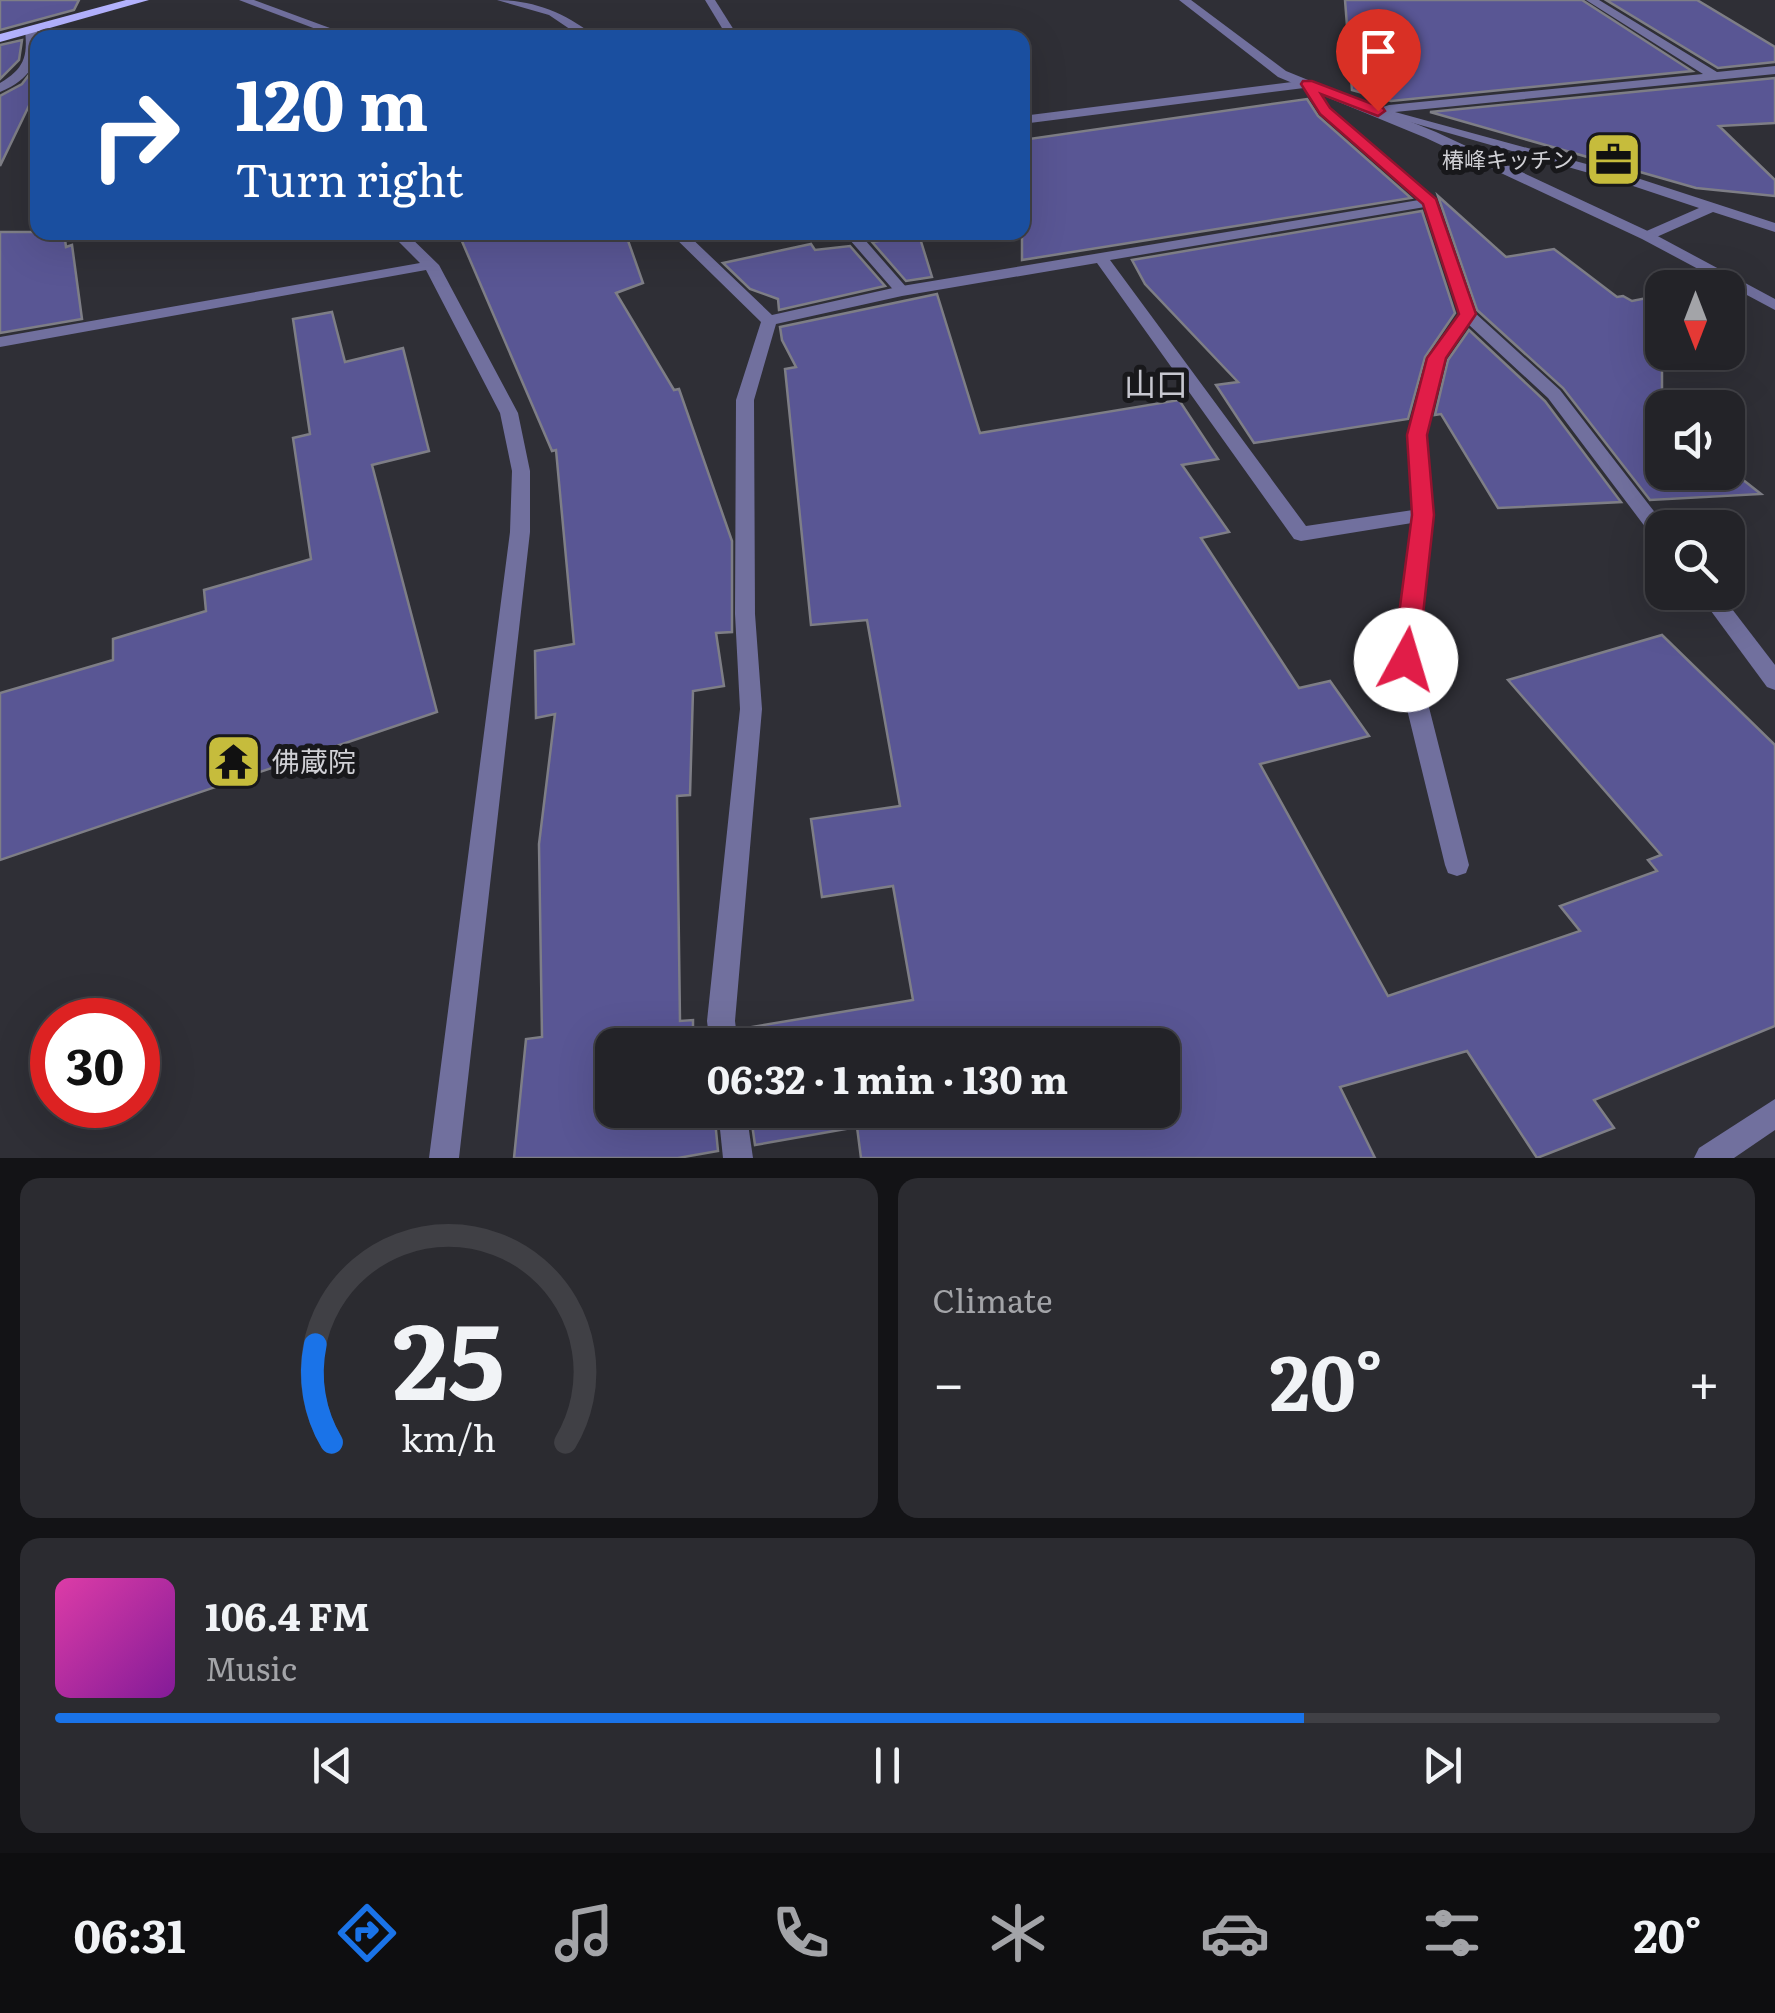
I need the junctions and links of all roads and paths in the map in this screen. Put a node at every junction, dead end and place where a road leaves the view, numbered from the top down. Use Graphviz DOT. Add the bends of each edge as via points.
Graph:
graph roads {
  1 [pos="142,0"];
  2 [pos="244,0"];
  3 [pos="502,0"];
  4 [pos="710,0"];
  5 [pos="1184,0"];
  6 [pos="1592,0"];
  7 [pos="30,30"];
  8 [pos="31,30"];
  9 [pos="329,30"];
  10 [pos="580,30"];
  11 [pos="729,30"];
  12 [pos="0,38"];
  13 [pos="30,64"];
  14 [pos="1775,70"];
  15 [pos="1715,76"];
  16 [pos="1308,84"];
  17 [pos="0,88"];
  18 [pos="1378,111"];
  19 [pos="1030,119"];
  20 [pos="1430,202"];
  21 [pos="1713,207"];
  22 [pos="1775,228"];
  23 [pos="1647,236"];
  24 [pos="405,240"];
  25 [pos="684,240"];
  26 [pos="857,240"];
  27 [pos="1101,258"];
  28 [pos="431,264"];
  29 [pos="902,291"];
  30 [pos="1775,305"];
  31 [pos="1468,314"];
  32 [pos="769,321"];
  33 [pos="0,342"];
  34 [pos="1645,513"];
  35 [pos="1423,515"];
  36 [pos="1721,610"];
  37 [pos="1775,681"];
  38 [pos="1456,865"];
  39 [pos="721,1028"];
  40 [pos="1775,1112"];
  41 [pos="734,1128"];
  42 [pos="444,1158"];
  43 [pos="738,1158"];
  44 [pos="1710,1158"];
  1 -- 8 [label="main road"];
  2 -- 9 [label="street"];
  3 -- 10 [label="street" via="553,13"];
  4 -- 11 [label="street"];
  5 -- 16 [label="street" via="1282,74"];
  6 -- 15 [label="street"];
  7 -- 12 [label="main road"];
  13 -- 17 [label="street"];
  14 -- 15 [label="street"];
  15 -- 18 [label="street"];
  16 -- 18 [label="street"];
  16 -- 19 [label="street"];
  16 -- 20 [label="street" via="1325,110"];
  18 -- 21 [label="street"];
  18 -- 23 [label="street"];
  20 -- 27 [label="street"];
  20 -- 31 [label="street"];
  21 -- 22 [label="street"];
  21 -- 23 [label="street"];
  23 -- 30 [label="street"];
  24 -- 28 [label="street"];
  25 -- 32 [label="street"];
  26 -- 29 [label="street"];
  27 -- 29 [label="street"];
  27 -- 35 [label="street" via="1300,534"];
  28 -- 33 [label="street"];
  28 -- 42 [label="street" via="509,412 521,471 520,532"];
  29 -- 32 [label="street"];
  31 -- 34 [label="street" via="1554,394"];
  31 -- 35 [label="street" via="1437,358 1417,435"];
  32 -- 39 [label="street" via="744,400 751,709"];
  35 -- 38 [label="street" via="1406,660"];
  36 -- 37 [label="street"];
  40 -- 44 [label="street"];
  41 -- 43 [label="street"];
}
